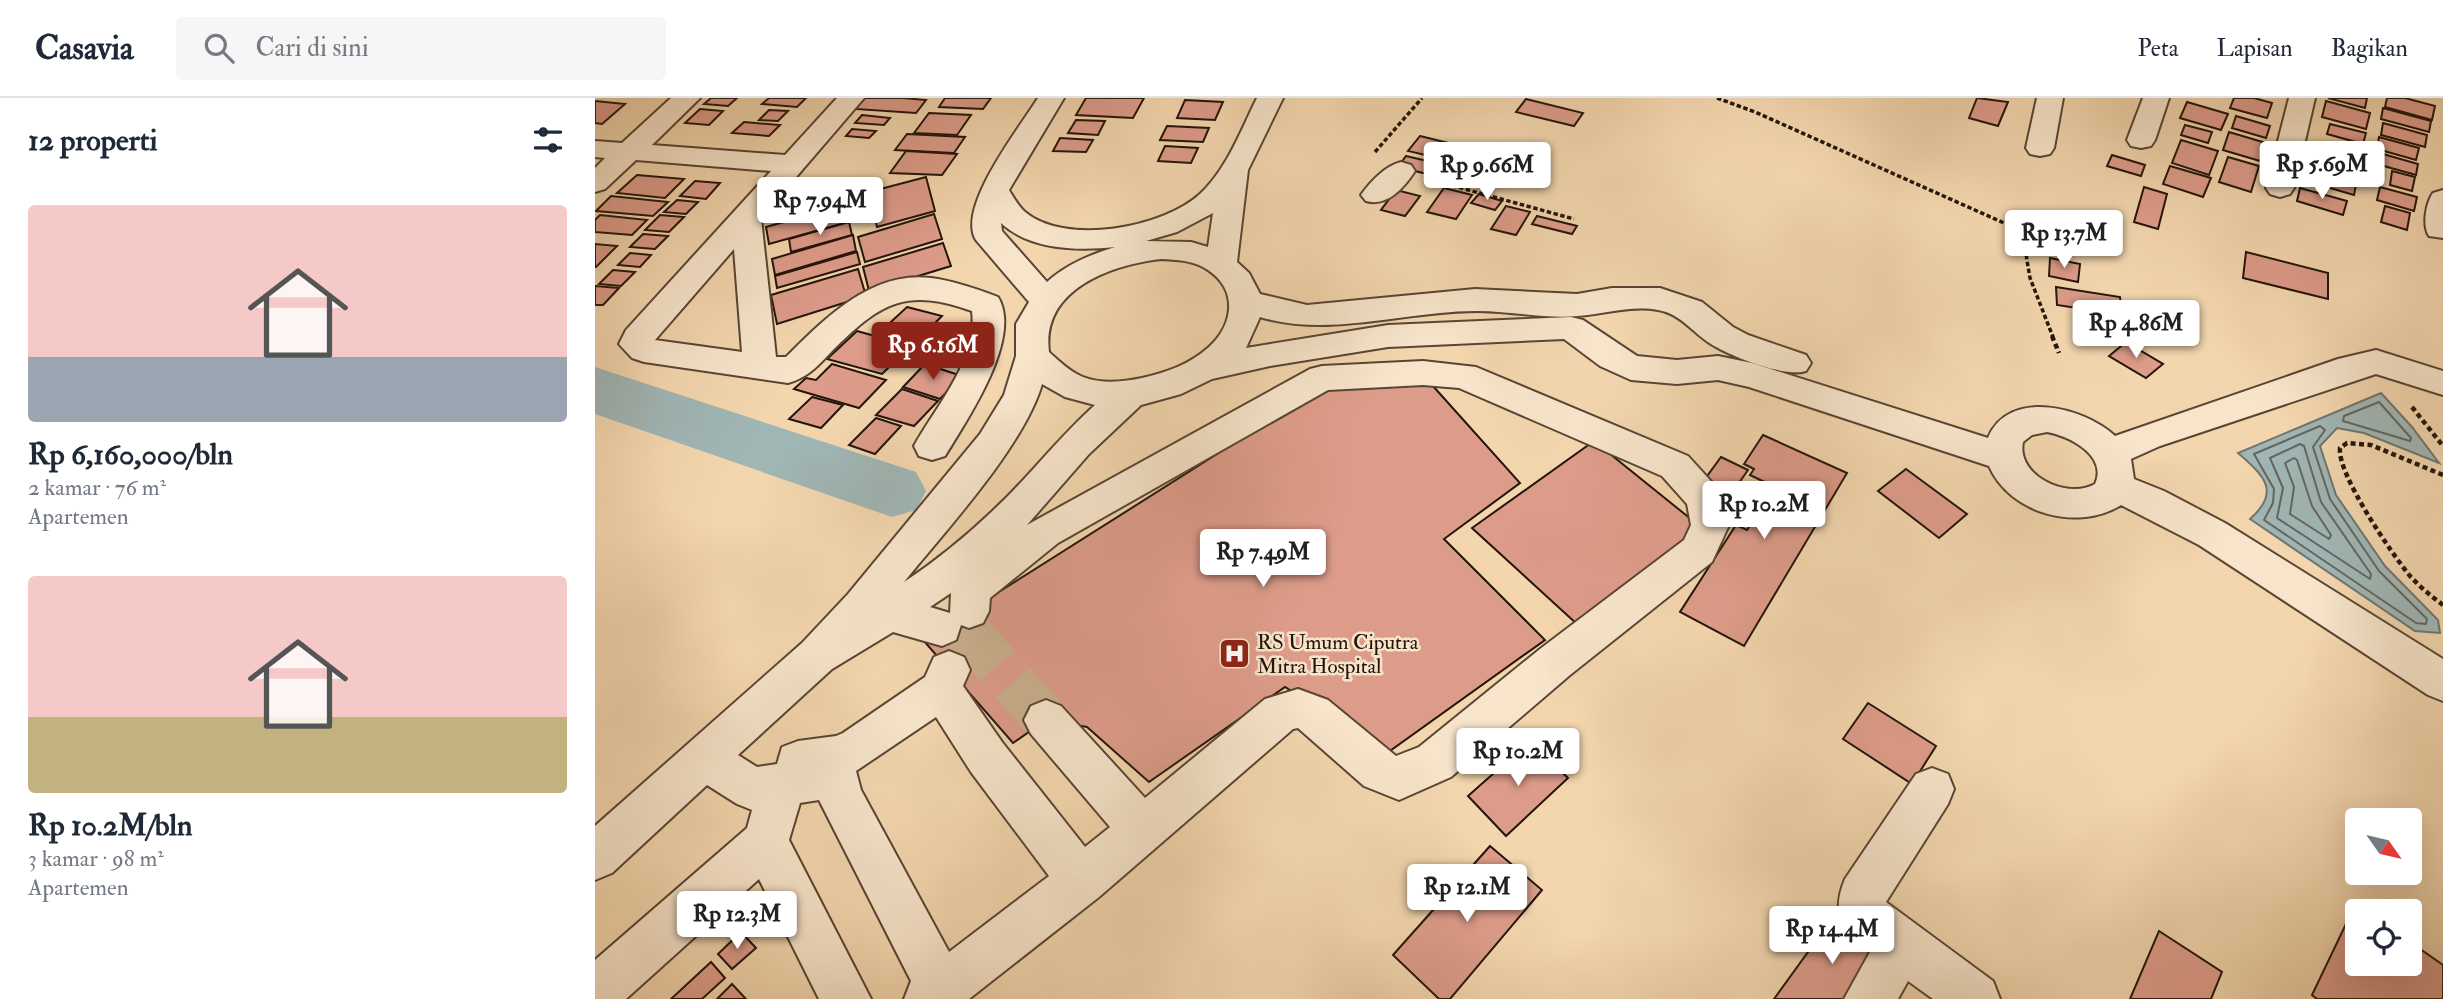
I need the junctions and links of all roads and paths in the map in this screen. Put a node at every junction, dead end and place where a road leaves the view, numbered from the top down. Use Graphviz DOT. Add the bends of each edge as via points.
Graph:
graph roads {
  1 [pos="687,98"];
  2 [pos="851,98"];
  3 [pos="1051,98"];
  4 [pos="1270,98"];
  5 [pos="1422,98"];
  6 [pos="1717,98"];
  7 [pos="2050,98"];
  8 [pos="2155,98"];
  9 [pos="2302,98"];
  10 [pos="2141,140"];
  11 [pos="2040,148"];
  12 [pos="595,149"];
  13 [pos="629,152"];
  14 [pos="795,164"];
  15 [pos="1235,168"];
  16 [pos="1401,171"];
  17 [pos="595,183"];
  18 [pos="2280,188"];
  19 [pos="995,190"];
  20 [pos="1376,195"];
  21 [pos="2443,199"];
  22 [pos="746,217"];
  23 [pos="1574,219"];
  24 [pos="2440,229"];
  25 [pos="1221,264"];
  26 [pos="1045,300"];
  27 [pos="1245,301"];
  28 [pos="2059,353"];
  29 [pos="1033,356"];
  30 [pos="1756,364"];
  31 [pos="760,369"];
  32 [pos="1202,370"];
  33 [pos="2443,383"];
  34 [pos="1132,394"];
  35 [pos="932,446"];
  36 [pos="2004,447"];
  37 [pos="2113,470"];
  38 [pos="2443,475"];
  39 [pos="2443,605"];
  40 [pos="875,611"];
  41 [pos="2443,682"];
  42 [pos="1046,720"];
  43 [pos="719,768"];
  44 [pos="783,785"];
  45 [pos="1932,789"];
  46 [pos="1141,828"];
  47 [pos="765,842"];
  48 [pos="595,857"];
  49 [pos="1082,880"];
  50 [pos="1902,945"];
  51 [pos="595,993"];
  52 [pos="936,994"];
  53 [pos="846,999"];
  54 [pos="1869,999"];
  55 [pos="1975,999"];
  1 -- 13 [label="street"];
  2 -- 14 [label="street"];
  3 -- 19 [label="street"];
  4 -- 15 [label="street"];
  5 -- 16 [label="path" via="1373,157"];
  6 -- 28 [label="path" via="2022,231 2030,278"];
  7 -- 11 [label="street"];
  8 -- 10 [label="street"];
  9 -- 18 [label="street"];
  12 -- 13 [label="street"];
  13 -- 14 [label="street"];
  13 -- 17 [label="street"];
  14 -- 22 [label="street"];
  15 -- 19 [label="street" via="1209,203 1170,226 1083,241 1049,235 1018,222"];
  15 -- 25 [label="street"];
  16 -- 20 [label="street"];
  16 -- 23 [label="path"];
  19 -- 26 [label="street" via="986,218 987,233"];
  21 -- 24 [label="street"];
  22 -- 31 [label="street"];
  22 -- 31 [label="street" via="636,344 644,350"];
  25 -- 26 [label="street" via="1184,251 1130,253 1097,262"];
  25 -- 27 [label="street" via="1238,281"];
  26 -- 29 [label="street" via="1033,321"];
  27 -- 30 [label="street" via="1307,316 1475,300 1577,305 1660,299 1691,310"];
  27 -- 32 [label="street" via="1242,326 1227,349"];
  29 -- 34 [label="street" via="1055,380 1077,389"];
  29 -- 40 [label="street" via="1021,396 993,444"];
  30 -- 32 [label="street" via="1677,372 1632,368 1571,328 1388,336 1270,354"];
  30 -- 36 [label="street"];
  31 -- 35 [label="street" via="788,371 798,366 854,312 883,296 915,287 957,294 986,305 992,319 967,390"];
  32 -- 34 [label="street"];
  33 -- 37 [label="street" via="2376,362 2350,368 2160,433"];
  34 -- 40 [label="street" via="945,575"];
  36 -- 37 [label="street" via="2022,423 2071,422 2095,438"];
  36 -- 37 [label="street" via="2015,479 2040,497 2071,505 2099,501"];
  37 -- 41 [label="street" via="2151,501 2212,534"];
  38 -- 39 [label="path" via="2371,445 2347,443 2340,449 2345,472 2397,562 2425,593"];
  40 -- 43 [label="street" via="817,656"];
  40 -- 46 [label="street" via="955,620 971,590 1045,532 1322,378 1423,373 1464,376 1675,466 1705,499 1710,525 1698,551 1423,768 1399,779 1380,771 1313,714 1297,708 1280,713"];
  42 -- 46 [label="street"];
  43 -- 44 [label="street" via="753,789"];
  43 -- 48 [label="street"];
  43 -- 49 [label="street" via="760,768 841,756 945,680 1017,799"];
  44 -- 47 [label="street"];
  44 -- 52 [label="street" via="837,776 839,796"];
  45 -- 50 [label="street" via="1862,896 1861,909 1874,925"];
  46 -- 49 [label="street"];
  47 -- 51 [label="street"];
  47 -- 53 [label="street"];
  49 -- 52 [label="street"];
  50 -- 54 [label="street"];
  50 -- 55 [label="street"];
}
